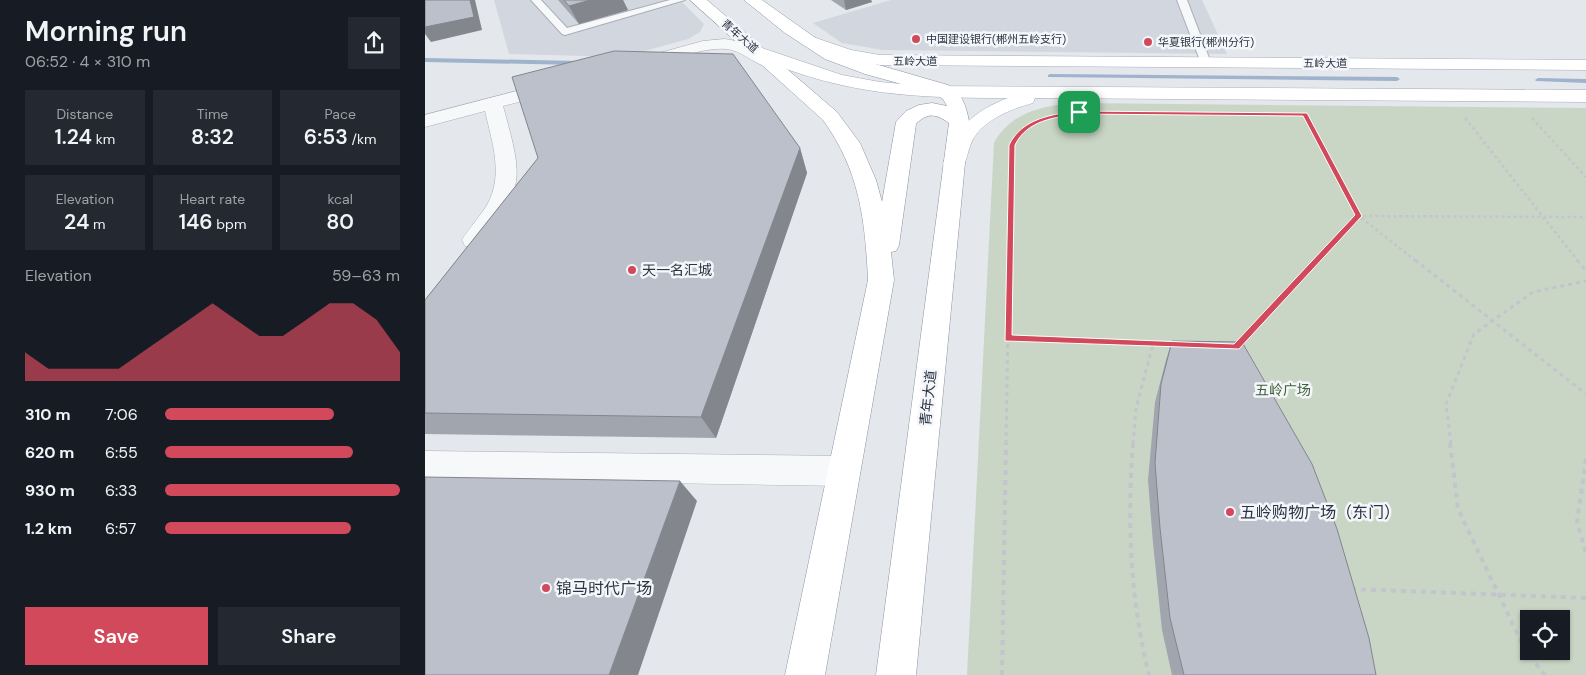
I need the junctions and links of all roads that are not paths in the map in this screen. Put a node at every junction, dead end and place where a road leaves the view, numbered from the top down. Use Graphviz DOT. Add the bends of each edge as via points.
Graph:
graph roads {
  1 [pos="536,0"];
  2 [pos="680,0"];
  3 [pos="698,0"];
  4 [pos="753,0"];
  5 [pos="1182,0"];
  6 [pos="725,24"];
  7 [pos="800,36"];
  8 [pos="709,46"];
  9 [pos="765,58"];
  10 [pos="1063,62"];
  11 [pos="1206,63"];
  12 [pos="1456,64"];
  13 [pos="1586,65"];
  14 [pos="634,66"];
  15 [pos="568,83"];
  16 [pos="935,90"];
  17 [pos="1072,93"];
  18 [pos="1483,96"];
  19 [pos="1586,96"];
  20 [pos="493,103"];
  21 [pos="959,121"];
  22 [pos="425,122"];
  23 [pos="906,122"];
  24 [pos="954,164"];
  25 [pos="460,257"];
  26 [pos="881,280"];
  27 [pos="425,465"];
  28 [pos="844,471"];
  29 [pos="805,675"];
  30 [pos="896,675"];
  1 -- 2 [label="lane" via="565,32"];
  3 -- 6 [label="main road, 青年大道"];
  4 -- 7 [label="main road"];
  5 -- 11 [label="lane"];
  6 -- 8 [label="street" via="724,37"];
  6 -- 9 [label="main road, 青年大道"];
  7 -- 10 [label="main road, 五岭大道" via="833,51 880,60"];
  7 -- 16 [label="main road" via="833,56"];
  8 -- 9 [label="street" via="737,45"];
  8 -- 14 [label="street"];
  9 -- 16 [label="main road, 五岭大道" via="842,82 886,89"];
  9 -- 26 [label="main road, 青年大道" via="830,116 850,143 865,180 877,226"];
  10 -- 11 [label="main road, 五岭大道"];
  10 -- 16 [label="main road, 五岭大道" via="993,69"];
  11 -- 12 [label="main road, 五岭大道"];
  12 -- 13 [label="main road, 五岭大道"];
  12 -- 18 [label="main road"];
  15 -- 20 [label="street"];
  16 -- 17 [label="main road, 五岭大道"];
  16 -- 21 [label="main road, 青年大道" via="956,103"];
  16 -- 23 [label="main road" via="914,100"];
  17 -- 18 [label="main road, 五岭大道"];
  17 -- 24 [label="main road, 五岭大道" via="1029,98 992,112 969,129 961,140"];
  18 -- 19 [label="main road, 五岭大道"];
  20 -- 22 [label="street"];
  20 -- 25 [label="street" via="509,178 493,216"];
  21 -- 23 [label="main road" via="938,108 927,108 914,113"];
  21 -- 24 [label="main road, 青年大道"];
  23 -- 26 [label="main road, 青年大道"];
  24 -- 30 [label="main road, 青年大道"];
  26 -- 28 [label="main road, 青年大道"];
  27 -- 28 [label="street"];
  28 -- 29 [label="main road, 青年大道"];
}
